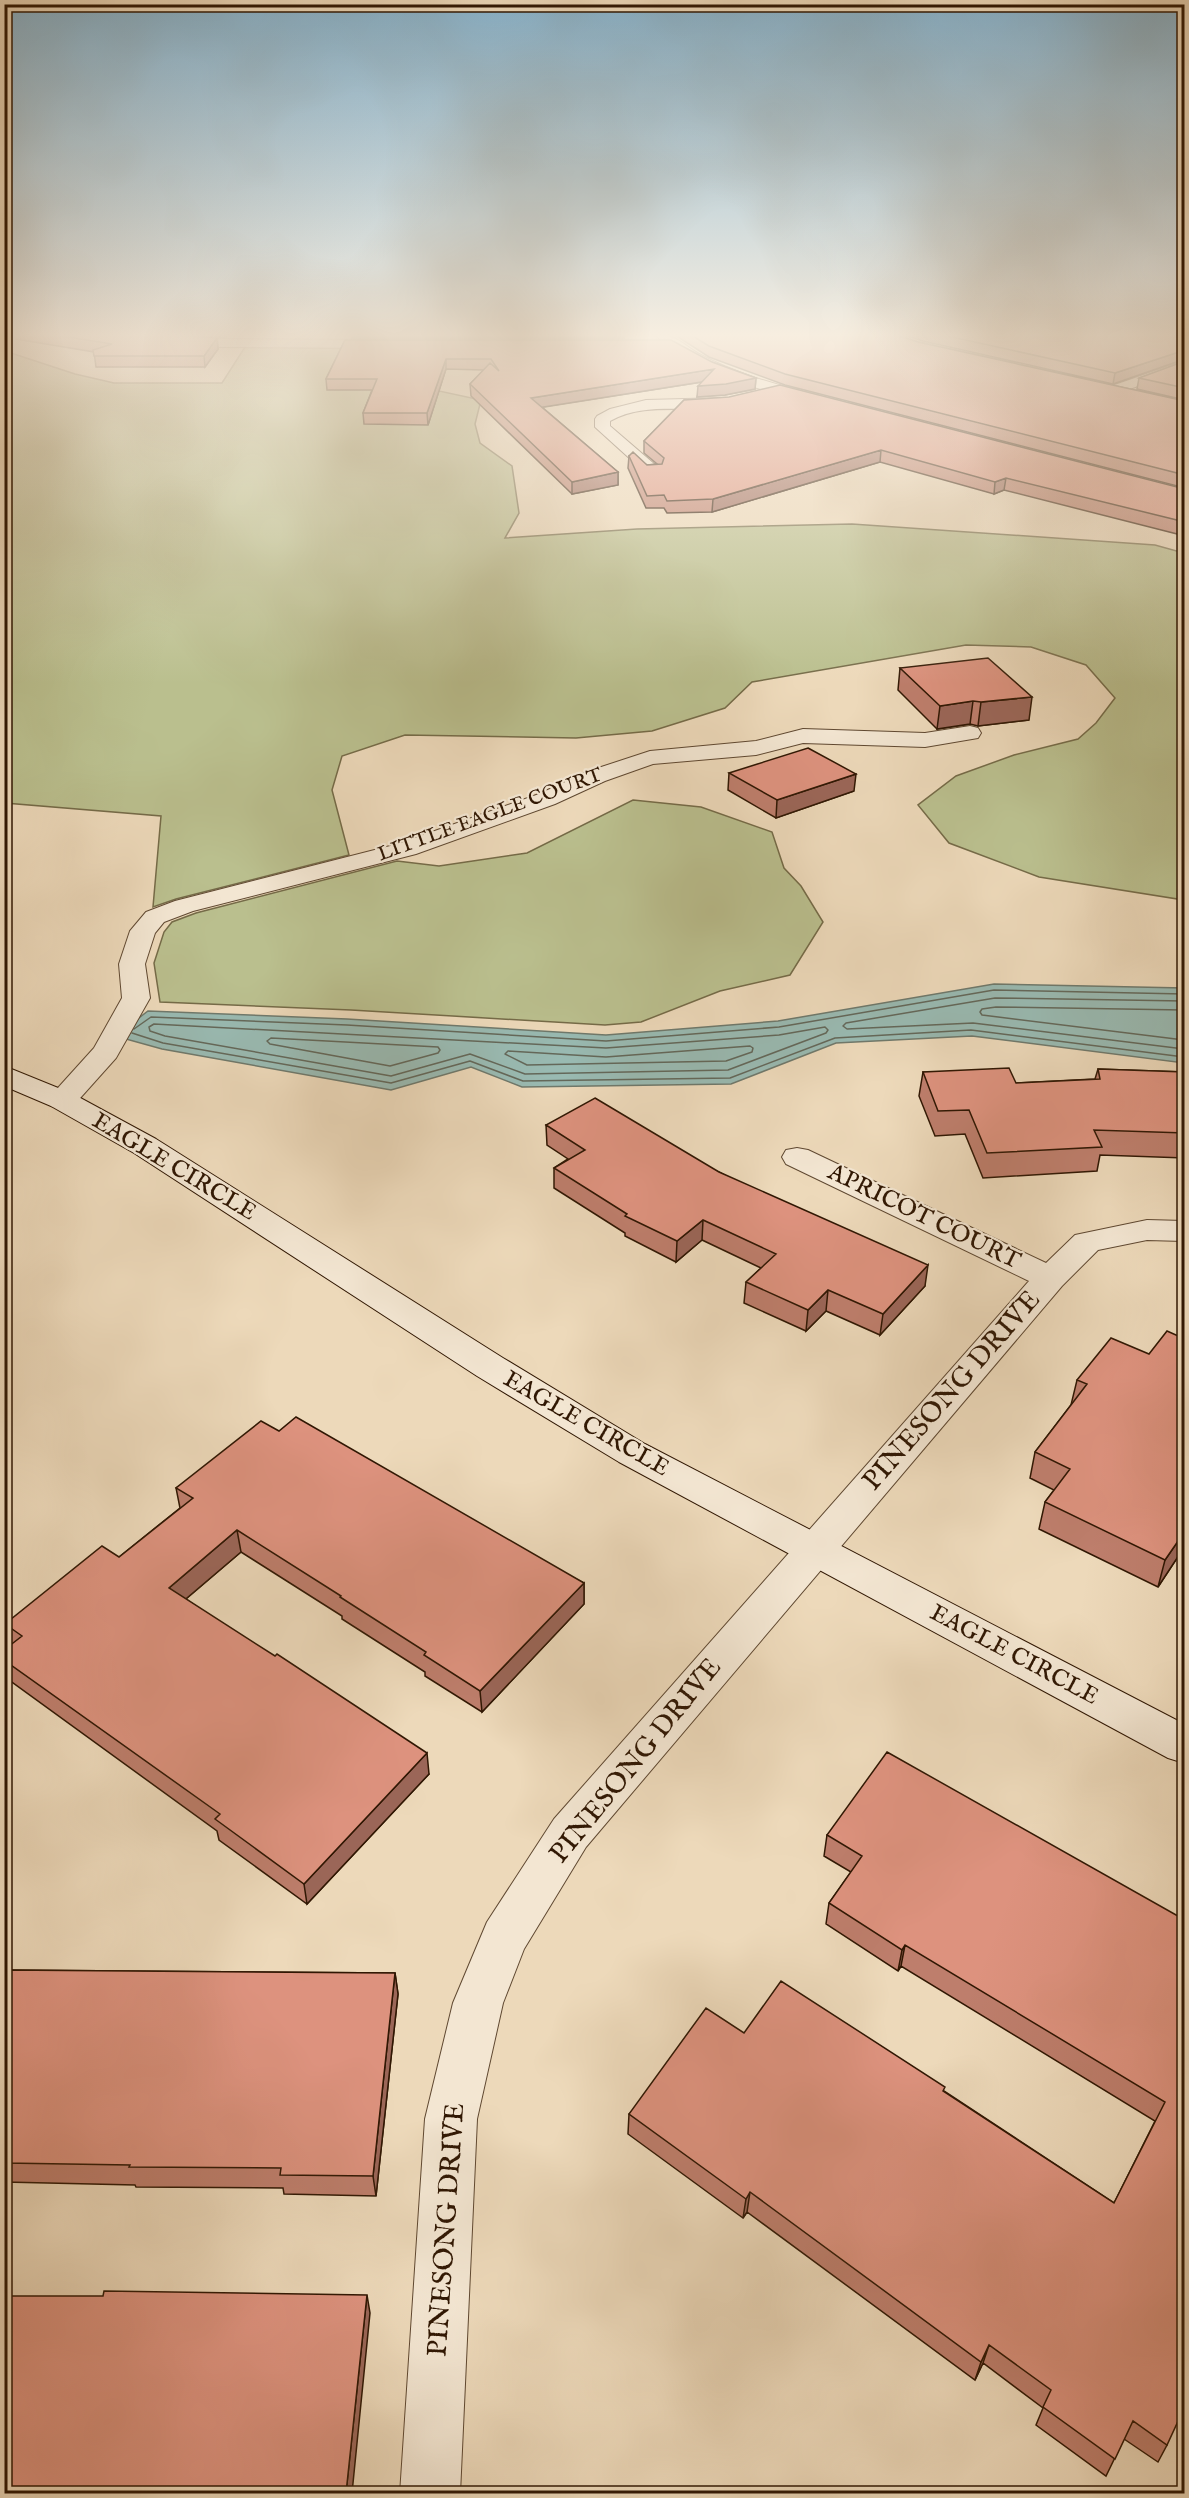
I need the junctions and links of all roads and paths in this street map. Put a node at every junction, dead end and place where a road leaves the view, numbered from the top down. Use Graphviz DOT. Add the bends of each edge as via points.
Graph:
graph roads {
  1 [pos="631,452"];
  2 [pos="654,472"];
  3 [pos="970,734"];
  4 [pos="4,1075"];
  5 [pos="62,1100"];
  6 [pos="798,1157"];
  7 [pos="1185,1231"];
  8 [pos="1050,1278"];
  9 [pos="814,1550"];
  10 [pos="1185,1745"];
  11 [pos="430,2493"];
  1 -- 2 [label="street"];
  3 -- 5 [label="street, LITTLE EAGLE COURT" via="925,740 803,736 756,748 650,758 407,849 184,906 155,917 143,931 132,964 136,998 106,1052"];
  4 -- 5 [label="street, EAGLE CIRCLE"];
  5 -- 9 [label="street, EAGLE CIRCLE" via="146,1146 622,1447"];
  6 -- 8 [label="street, APRICOT COURT"];
  7 -- 8 [label="street, PINESONG DRIVE" via="1147,1230 1087,1242"];
  8 -- 9 [label="street, PINESONG DRIVE"];
  9 -- 10 [label="street, EAGLE CIRCLE"];
  9 -- 11 [label="street, PINESONG DRIVE" via="570,1833 504,1938 478,2003 451,2118"];
}
